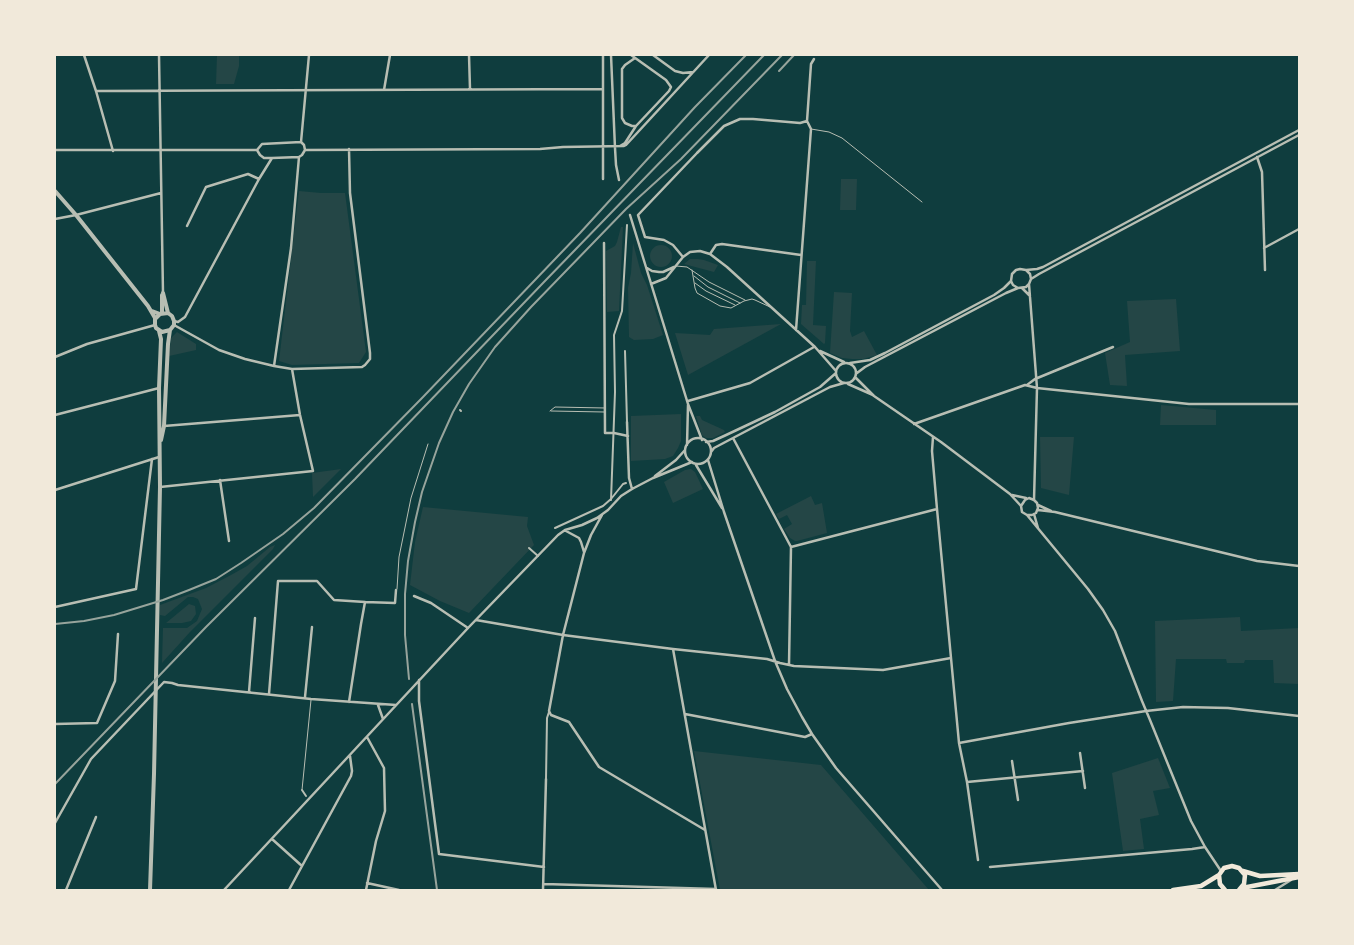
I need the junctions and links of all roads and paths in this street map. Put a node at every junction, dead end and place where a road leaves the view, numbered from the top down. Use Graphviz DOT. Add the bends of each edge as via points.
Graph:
graph roads {
  1 [pos="84,55"];
  2 [pos="159,55"];
  3 [pos="309,55"];
  4 [pos="390,55"];
  5 [pos="469,55"];
  6 [pos="603,55"];
  7 [pos="612,55"];
  8 [pos="631,55"];
  9 [pos="653,55"];
  10 [pos="709,55"];
  11 [pos="635,58"];
  12 [pos="814,59"];
  13 [pos="695,71"];
  14 [pos="470,89"];
  15 [pos="602,89"];
  16 [pos="160,90"];
  17 [pos="305,90"];
  18 [pos="384,90"];
  19 [pos="96,91"];
  20 [pos="807,121"];
  21 [pos="636,126"];
  22 [pos="811,129"];
  23 [pos="1299,130"];
  24 [pos="1299,135"];
  25 [pos="301,142"];
  26 [pos="603,147"];
  27 [pos="620,147"];
  28 [pos="349,149"];
  29 [pos="55,150"];
  30 [pos="113,150"];
  31 [pos="160,150"];
  32 [pos="257,150"];
  33 [pos="305,150"];
  34 [pos="299,157"];
  35 [pos="1257,157"];
  36 [pos="272,158"];
  37 [pos="258,179"];
  38 [pos="603,179"];
  39 [pos="619,180"];
  40 [pos="55,191"];
  41 [pos="161,193"];
  42 [pos="922,202"];
  43 [pos="76,215"];
  44 [pos="630,215"];
  45 [pos="55,219"];
  46 [pos="627,225"];
  47 [pos="187,226"];
  48 [pos="1299,228"];
  49 [pos="604,243"];
  50 [pos="1264,248"];
  51 [pos="710,254"];
  52 [pos="801,255"];
  53 [pos="683,257"];
  54 [pos="676,266"];
  55 [pos="646,268"];
  56 [pos="692,270"];
  57 [pos="1026,270"];
  58 [pos="1265,270"];
  59 [pos="694,276"];
  60 [pos="1031,279"];
  61 [pos="1011,281"];
  62 [pos="694,282"];
  63 [pos="652,284"];
  64 [pos="1029,284"];
  65 [pos="1020,288"];
  66 [pos="163,293"];
  67 [pos="1031,298"];
  68 [pos="746,301"];
  69 [pos="740,303"];
  70 [pos="736,306"];
  71 [pos="771,308"];
  72 [pos="152,311"];
  73 [pos="161,313"];
  74 [pos="168,313"];
  75 [pos="155,318"];
  76 [pos="174,323"];
  77 [pos="155,325"];
  78 [pos="170,330"];
  79 [pos="796,330"];
  80 [pos="159,331"];
  81 [pos="1113,347"];
  82 [pos="815,348"];
  83 [pos="625,351"];
  84 [pos="55,357"];
  85 [pos="848,363"];
  86 [pos="274,366"];
  87 [pos="292,369"];
  88 [pos="836,372"];
  89 [pos="857,373"];
  90 [pos="856,378"];
  91 [pos="1035,379"];
  92 [pos="845,383"];
  93 [pos="1026,385"];
  94 [pos="158,388"];
  95 [pos="1037,388"];
  96 [pos="874,396"];
  97 [pos="688,402"];
  98 [pos="1299,404"];
  99 [pos="604,408"];
  100 [pos="604,412"];
  101 [pos="55,415"];
  102 [pos="300,415"];
  103 [pos="627,422"];
  104 [pos="914,424"];
  105 [pos="162,426"];
  106 [pos="614,433"];
  107 [pos="628,436"];
  108 [pos="933,437"];
  109 [pos="733,438"];
  110 [pos="702,440"];
  111 [pos="706,442"];
  112 [pos="428,444"];
  113 [pos="686,447"];
  114 [pos="711,452"];
  115 [pos="159,457"];
  116 [pos="152,459"];
  117 [pos="708,460"];
  118 [pos="694,463"];
  119 [pos="653,478"];
  120 [pos="220,480"];
  121 [pos="626,483"];
  122 [pos="160,487"];
  123 [pos="632,489"];
  124 [pos="55,490"];
  125 [pos="1010,494"];
  126 [pos="1027,499"];
  127 [pos="611,500"];
  128 [pos="1034,500"];
  129 [pos="1038,505"];
  130 [pos="1021,506"];
  131 [pos="937,509"];
  132 [pos="1038,510"];
  133 [pos="724,512"];
  134 [pos="1055,512"];
  135 [pos="603,514"];
  136 [pos="1034,514"];
  137 [pos="1027,515"];
  138 [pos="555,528"];
  139 [pos="565,530"];
  140 [pos="1038,530"];
  141 [pos="228,541"];
  142 [pos="791,547"];
  143 [pos="529,548"];
  144 [pos="584,554"];
  145 [pos="538,556"];
  146 [pos="1299,566"];
  147 [pos="396,590"];
  148 [pos="414,596"];
  149 [pos="365,602"];
  150 [pos="55,607"];
  151 [pos="255,618"];
  152 [pos="476,620"];
  153 [pos="312,627"];
  154 [pos="468,628"];
  155 [pos="118,634"];
  156 [pos="563,635"];
  157 [pos="673,649"];
  158 [pos="951,658"];
  159 [pos="775,661"];
  160 [pos="789,665"];
  161 [pos="419,680"];
  162 [pos="249,692"];
  163 [pos="268,694"];
  164 [pos="305,698"];
  165 [pos="311,699"];
  166 [pos="349,702"];
  167 [pos="378,705"];
  168 [pos="396,705"];
  169 [pos="549,711"];
  170 [pos="1146,711"];
  171 [pos="685,714"];
  172 [pos="1299,716"];
  173 [pos="383,719"];
  174 [pos="55,724"];
  175 [pos="812,734"];
  176 [pos="366,737"];
  177 [pos="959,743"];
  178 [pos="1080,753"];
  179 [pos="350,756"];
  180 [pos="1012,761"];
  181 [pos="1083,770"];
  182 [pos="1014,778"];
  183 [pos="546,779"];
  184 [pos="967,782"];
  185 [pos="1085,788"];
  186 [pos="302,790"];
  187 [pos="306,796"];
  188 [pos="1018,800"];
  189 [pos="96,817"];
  190 [pos="55,823"];
  191 [pos="705,830"];
  192 [pos="272,839"];
  193 [pos="1205,847"];
  194 [pos="978,860"];
  195 [pos="302,866"];
  196 [pos="544,867"];
  197 [pos="990,867"];
  198 [pos="1243,871"];
  199 [pos="1220,873"];
  200 [pos="1298,876"];
  201 [pos="367,882"];
  202 [pos="544,884"];
  203 [pos="1241,889"];
  204 [pos="66,890"];
  205 [pos="150,890"];
  206 [pos="224,890"];
  207 [pos="289,890"];
  208 [pos="366,890"];
  209 [pos="399,890"];
  210 [pos="543,890"];
  211 [pos="716,890"];
  212 [pos="942,890"];
  213 [pos="1173,890"];
  214 [pos="1225,890"];
  215 [pos="1275,890"];
  1 -- 19 [label="street"];
  2 -- 16 [label="street"];
  3 -- 17 [label="street"];
  4 -- 18 [label="street"];
  5 -- 14 [label="street"];
  6 -- 15 [label="street"];
  7 -- 39 [label="street"];
  8 -- 11 [label="street"];
  9 -- 13 [label="street" via="679,73"];
  10 -- 13 [label="street"];
  11 -- 21 [label="street" via="622,69 622,118 628,125"];
  11 -- 21 [label="street" via="671,87"];
  12 -- 20 [label="street"];
  13 -- 27 [label="street" via="626,145"];
  14 -- 15 [label="street"];
  14 -- 18 [label="street"];
  15 -- 26 [label="street"];
  16 -- 17 [label="street"];
  16 -- 19 [label="street"];
  16 -- 31 [label="street"];
  17 -- 18 [label="street"];
  17 -- 25 [label="street"];
  19 -- 30 [label="street"];
  20 -- 22 [label="street"];
  20 -- 53 [label="street" via="740,119 724,126 638,215 645,238 664,240"];
  21 -- 27 [label="street"];
  22 -- 42 [label="lane" via="842,138"];
  22 -- 52 [label="street"];
  23 -- 57 [label="street" via="1043,267"];
  24 -- 35 [label="street"];
  25 -- 32 [label="street" via="262,144"];
  25 -- 33 [label="street"];
  26 -- 27 [label="street"];
  26 -- 28 [label="street"];
  26 -- 38 [label="street"];
  28 -- 33 [label="street"];
  28 -- 87 [label="street" via="350,193 370,353 368,362 362,367"];
  29 -- 30 [label="street"];
  30 -- 31 [label="street"];
  31 -- 32 [label="street"];
  31 -- 41 [label="street"];
  32 -- 36 [label="street" via="264,158"];
  33 -- 34 [label="street"];
  34 -- 36 [label="street"];
  34 -- 86 [label="street" via="291,248"];
  35 -- 50 [label="street" via="1262,172"];
  35 -- 60 [label="street"];
  36 -- 37 [label="street"];
  37 -- 47 [label="street" via="248,174 206,187"];
  37 -- 76 [label="street" via="185,317"];
  40 -- 43 [label="street"];
  41 -- 43 [label="street"];
  41 -- 66 [label="street"];
  43 -- 45 [label="street"];
  43 -- 72 [label="street"];
  44 -- 55 [label="street"];
  46 -- 106 [label="street" via="622,311 614,335"];
  48 -- 50 [label="street"];
  49 -- 99 [label="street"];
  50 -- 58 [label="street"];
  51 -- 52 [label="street" via="716,245 722,244"];
  51 -- 53 [label="street" via="695,251"];
  51 -- 71 [label="street"];
  52 -- 79 [label="street"];
  53 -- 54 [label="street"];
  54 -- 55 [label="street" via="659,272"];
  54 -- 56 [label="lane"];
  54 -- 63 [label="street" via="666,278"];
  55 -- 63 [label="street"];
  56 -- 59 [label="lane"];
  56 -- 68 [label="lane"];
  57 -- 60 [label="street"];
  57 -- 61 [label="street" via="1016,270"];
  59 -- 62 [label="lane"];
  59 -- 69 [label="lane"];
  60 -- 64 [label="street"];
  61 -- 65 [label="street"];
  61 -- 85 [label="street" via="994,295 885,353 870,360"];
  62 -- 70 [label="lane"];
  62 -- 70 [label="lane" via="702,297 723,307"];
  63 -- 97 [label="street"];
  64 -- 65 [label="street"];
  64 -- 67 [label="street"];
  65 -- 67 [label="street"];
  65 -- 89 [label="street"];
  66 -- 73 [label="street"];
  66 -- 74 [label="street"];
  67 -- 91 [label="street"];
  68 -- 69 [label="lane"];
  68 -- 71 [label="lane" via="755,300"];
  69 -- 70 [label="lane"];
  71 -- 79 [label="street"];
  72 -- 73 [label="street"];
  72 -- 75 [label="street"];
  73 -- 74 [label="street"];
  73 -- 75 [label="street"];
  74 -- 76 [label="street"];
  75 -- 77 [label="street"];
  76 -- 78 [label="street"];
  76 -- 86 [label="street" via="219,350"];
  77 -- 80 [label="street"];
  77 -- 84 [label="street" via="87,344"];
  78 -- 80 [label="street"];
  78 -- 105 [label="street"];
  79 -- 82 [label="street"];
  80 -- 94 [label="street"];
  81 -- 91 [label="street"];
  82 -- 85 [label="street"];
  82 -- 88 [label="street"];
  82 -- 97 [label="street" via="750,383"];
  83 -- 103 [label="street"];
  85 -- 88 [label="street" via="840,365"];
  85 -- 89 [label="street" via="855,367"];
  86 -- 87 [label="street"];
  87 -- 102 [label="street"];
  88 -- 92 [label="street" via="838,379"];
  88 -- 111 [label="street" via="820,387 775,412"];
  89 -- 90 [label="street"];
  90 -- 92 [label="street"];
  90 -- 96 [label="street"];
  91 -- 93 [label="street"];
  91 -- 95 [label="street"];
  92 -- 96 [label="street"];
  92 -- 109 [label="street" via="830,387"];
  93 -- 95 [label="street"];
  93 -- 104 [label="street"];
  94 -- 101 [label="street"];
  94 -- 105 [label="street"];
  95 -- 98 [label="street" via="1189,404"];
  95 -- 128 [label="street"];
  96 -- 104 [label="street"];
  97 -- 110 [label="street"];
  97 -- 113 [label="street"];
  99 -- 100 [label="street"];
  99 -- 100 [label="lane" via="555,407 550,412"];
  100 -- 106 [label="street" via="605,434"];
  102 -- 105 [label="street"];
  102 -- 120 [label="street" via="313,471"];
  103 -- 107 [label="street"];
  104 -- 108 [label="street"];
  105 -- 115 [label="street"];
  106 -- 107 [label="street"];
  106 -- 127 [label="street"];
  107 -- 123 [label="street"];
  108 -- 125 [label="street"];
  108 -- 131 [label="street"];
  109 -- 114 [label="street"];
  109 -- 142 [label="street"];
  110 -- 111 [label="street"];
  110 -- 113 [label="street" via="695,439"];
  111 -- 114 [label="street"];
  112 -- 147 [label="lane" via="409,508"];
  113 -- 118 [label="street" via="686,455"];
  113 -- 119 [label="street" via="676,460"];
  114 -- 117 [label="street"];
  115 -- 116 [label="street"];
  115 -- 122 [label="street"];
  116 -- 124 [label="street"];
  116 -- 150 [label="street" via="136,589"];
  117 -- 118 [label="street"];
  117 -- 133 [label="street"];
  118 -- 119 [label="street"];
  118 -- 133 [label="street"];
  119 -- 123 [label="street"];
  120 -- 122 [label="street"];
  120 -- 141 [label="street"];
  121 -- 127 [label="street"];
  122 -- 205 [label="street"];
  123 -- 135 [label="street"];
  125 -- 126 [label="street"];
  125 -- 130 [label="street"];
  126 -- 128 [label="street"];
  126 -- 130 [label="street"];
  127 -- 138 [label="street"];
  128 -- 129 [label="street"];
  129 -- 132 [label="street"];
  129 -- 134 [label="street"];
  130 -- 137 [label="street"];
  131 -- 142 [label="street"];
  131 -- 158 [label="street"];
  132 -- 134 [label="street"];
  132 -- 136 [label="street"];
  133 -- 159 [label="street"];
  134 -- 146 [label="street" via="1257,561"];
  135 -- 139 [label="street"];
  135 -- 144 [label="street"];
  136 -- 137 [label="street"];
  136 -- 140 [label="street"];
  137 -- 140 [label="street"];
  139 -- 144 [label="street" via="579,538"];
  139 -- 145 [label="street"];
  140 -- 170 [label="street" via="1088,589 1111,624"];
  142 -- 160 [label="street"];
  143 -- 145 [label="street"];
  144 -- 156 [label="street"];
  145 -- 152 [label="street"];
  147 -- 149 [label="street" via="395,603"];
  148 -- 154 [label="street" via="431,603"];
  149 -- 163 [label="street" via="334,600 317,581 278,581"];
  149 -- 166 [label="street"];
  151 -- 162 [label="street"];
  152 -- 154 [label="street"];
  152 -- 156 [label="street"];
  153 -- 164 [label="street"];
  154 -- 161 [label="street"];
  155 -- 174 [label="street" via="115,681 97,723"];
  156 -- 157 [label="street"];
  156 -- 169 [label="street"];
  157 -- 159 [label="street"];
  157 -- 171 [label="street"];
  158 -- 160 [label="street" via="883,670"];
  158 -- 177 [label="street"];
  159 -- 160 [label="street"];
  159 -- 175 [label="street"];
  161 -- 168 [label="street"];
  161 -- 196 [label="street" via="439,854"];
  162 -- 163 [label="street"];
  162 -- 190 [label="street" via="164,682 91,759"];
  163 -- 164 [label="street"];
  164 -- 165 [label="street"];
  165 -- 166 [label="street"];
  165 -- 186 [label="lane"];
  166 -- 167 [label="street"];
  167 -- 168 [label="street"];
  167 -- 173 [label="street"];
  168 -- 173 [label="street"];
  169 -- 183 [label="street"];
  169 -- 191 [label="street" via="551,715 569,722 599,767"];
  170 -- 172 [label="street" via="1203,707"];
  170 -- 177 [label="street"];
  170 -- 193 [label="street"];
  171 -- 175 [label="street" via="805,737"];
  171 -- 191 [label="street"];
  173 -- 176 [label="street"];
  175 -- 212 [label="street" via="836,768"];
  176 -- 179 [label="street"];
  176 -- 201 [label="street" via="384,768 385,811"];
  177 -- 184 [label="street"];
  178 -- 181 [label="street"];
  179 -- 192 [label="street"];
  179 -- 195 [label="street" via="351,776"];
  180 -- 182 [label="street"];
  181 -- 182 [label="street"];
  181 -- 185 [label="street"];
  182 -- 184 [label="street"];
  182 -- 188 [label="street"];
  183 -- 196 [label="street"];
  184 -- 194 [label="street"];
  186 -- 187 [label="street"];
  189 -- 204 [label="street"];
  191 -- 211 [label="street"];
  192 -- 195 [label="street"];
  192 -- 206 [label="street"];
  193 -- 197 [label="street"];
  193 -- 199 [label="street"];
  195 -- 207 [label="street"];
  196 -- 202 [label="street"];
  198 -- 199 [label="main road" via="1228,866"];
  198 -- 200 [label="main road" via="1260,876"];
  198 -- 203 [label="main road" via="1245,879"];
  199 -- 213 [label="main road" via="1201,886"];
  199 -- 214 [label="main road" via="1220,884"];
  200 -- 203 [label="main road"];
  200 -- 215 [label="street"];
  201 -- 208 [label="street"];
  201 -- 209 [label="street"];
  202 -- 210 [label="street"];
  202 -- 211 [label="street"];
}
